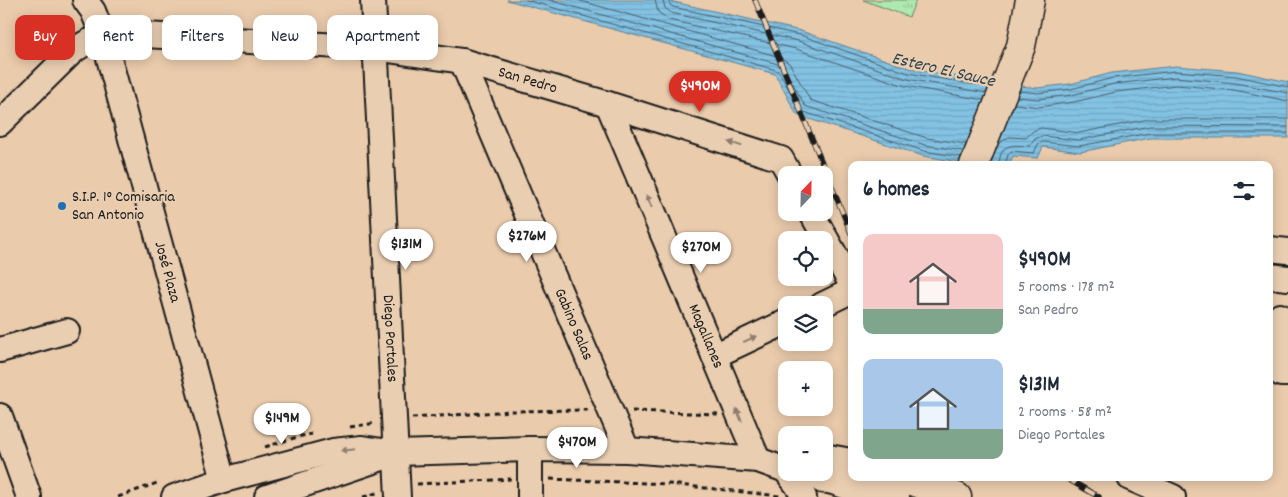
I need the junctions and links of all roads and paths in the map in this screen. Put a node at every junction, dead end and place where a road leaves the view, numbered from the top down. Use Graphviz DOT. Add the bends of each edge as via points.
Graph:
graph roads {
  1 [pos="85,0"];
  2 [pos="1030,0"];
  3 [pos="1051,0"];
  4 [pos="95,15"];
  5 [pos="152,35"];
  6 [pos="85,43"];
  7 [pos="327,45"];
  8 [pos="1020,46"];
  9 [pos="438,57"];
  10 [pos="110,60"];
  11 [pos="375,60"];
  12 [pos="462,61"];
  13 [pos="608,104"];
  14 [pos="0,123"];
  15 [pos="976,161"];
  16 [pos="783,166"];
  17 [pos="816,221"];
  18 [pos="1273,249"];
  19 [pos="1288,251"];
  20 [pos="1273,276"];
  21 [pos="848,278"];
  22 [pos="1288,278"];
  23 [pos="848,292"];
  24 [pos="833,299"];
  25 [pos="1279,315"];
  26 [pos="778,326"];
  27 [pos="67,331"];
  28 [pos="0,350"];
  29 [pos="714,356"];
  30 [pos="1286,365"];
  31 [pos="0,416"];
  32 [pos="530,449"];
  33 [pos="627,450"];
  34 [pos="396,453"];
  35 [pos="778,455"];
  36 [pos="758,460"];
  37 [pos="848,462"];
  38 [pos="833,467"];
  39 [pos="224,480"];
  40 [pos="800,481"];
  41 [pos="823,481"];
  42 [pos="882,481"];
  43 [pos="912,481"];
  44 [pos="946,481"];
  45 [pos="1137,481"];
  46 [pos="530,488"];
  47 [pos="398,492"];
  48 [pos="29,497"];
  49 [pos="174,497"];
  50 [pos="267,497"];
  51 [pos="363,497"];
  52 [pos="878,497"];
  53 [pos="895,497"];
  54 [pos="957,497"];
  55 [pos="963,497"];
  56 [pos="1172,497"];
  1 -- 4 [label="street, José Plaza"];
  2 -- 8 [label="main road"];
  3 -- 8 [label="main road"];
  5 -- 7 [label="street, San Pedro"];
  6 -- 14 [label="street, San Pedro"];
  8 -- 15 [label="main road"];
  9 -- 12 [label="street, San Pedro"];
  10 -- 39 [label="street, José Plaza"];
  11 -- 34 [label="street, Diego Portales"];
  12 -- 13 [label="street, San Pedro"];
  12 -- 33 [label="street, Gabino Salas"];
  16 -- 13 [label="street, San Pedro, one-way"];
  29 -- 13 [label="street, Magallanes, one-way"];
  17 -- 21 [label="street"];
  18 -- 19 [label="street"];
  20 -- 22 [label="street"];
  23 -- 24 [label="street"];
  25 -- 30 [label="street"];
  29 -- 26 [label="street, one-way"];
  27 -- 28 [label="street"];
  36 -- 29 [label="street, Magallanes, one-way"];
  31 -- 48 [label="street"];
  32 -- 33 [label="street"];
  32 -- 34 [label="street"];
  32 -- 46 [label="street"];
  33 -- 36 [label="street"];
  34 -- 39 [label="street, one-way" via="362,448 333,451"];
  34 -- 47 [label="street, Diego Portales"];
  34 -- 50 [label="street"];
  35 -- 36 [label="street"];
  37 -- 38 [label="street"];
  39 -- 49 [label="street"];
  40 -- 46 [label="path" via="782,496 669,484"];
  41 -- 52 [label="street"];
  42 -- 53 [label="main road"];
  43 -- 54 [label="main road"];
  44 -- 55 [label="main road"];
  45 -- 56 [label="street"];
  46 -- 47 [label="path" via="459,481"];
  47 -- 51 [label="path"];
}
